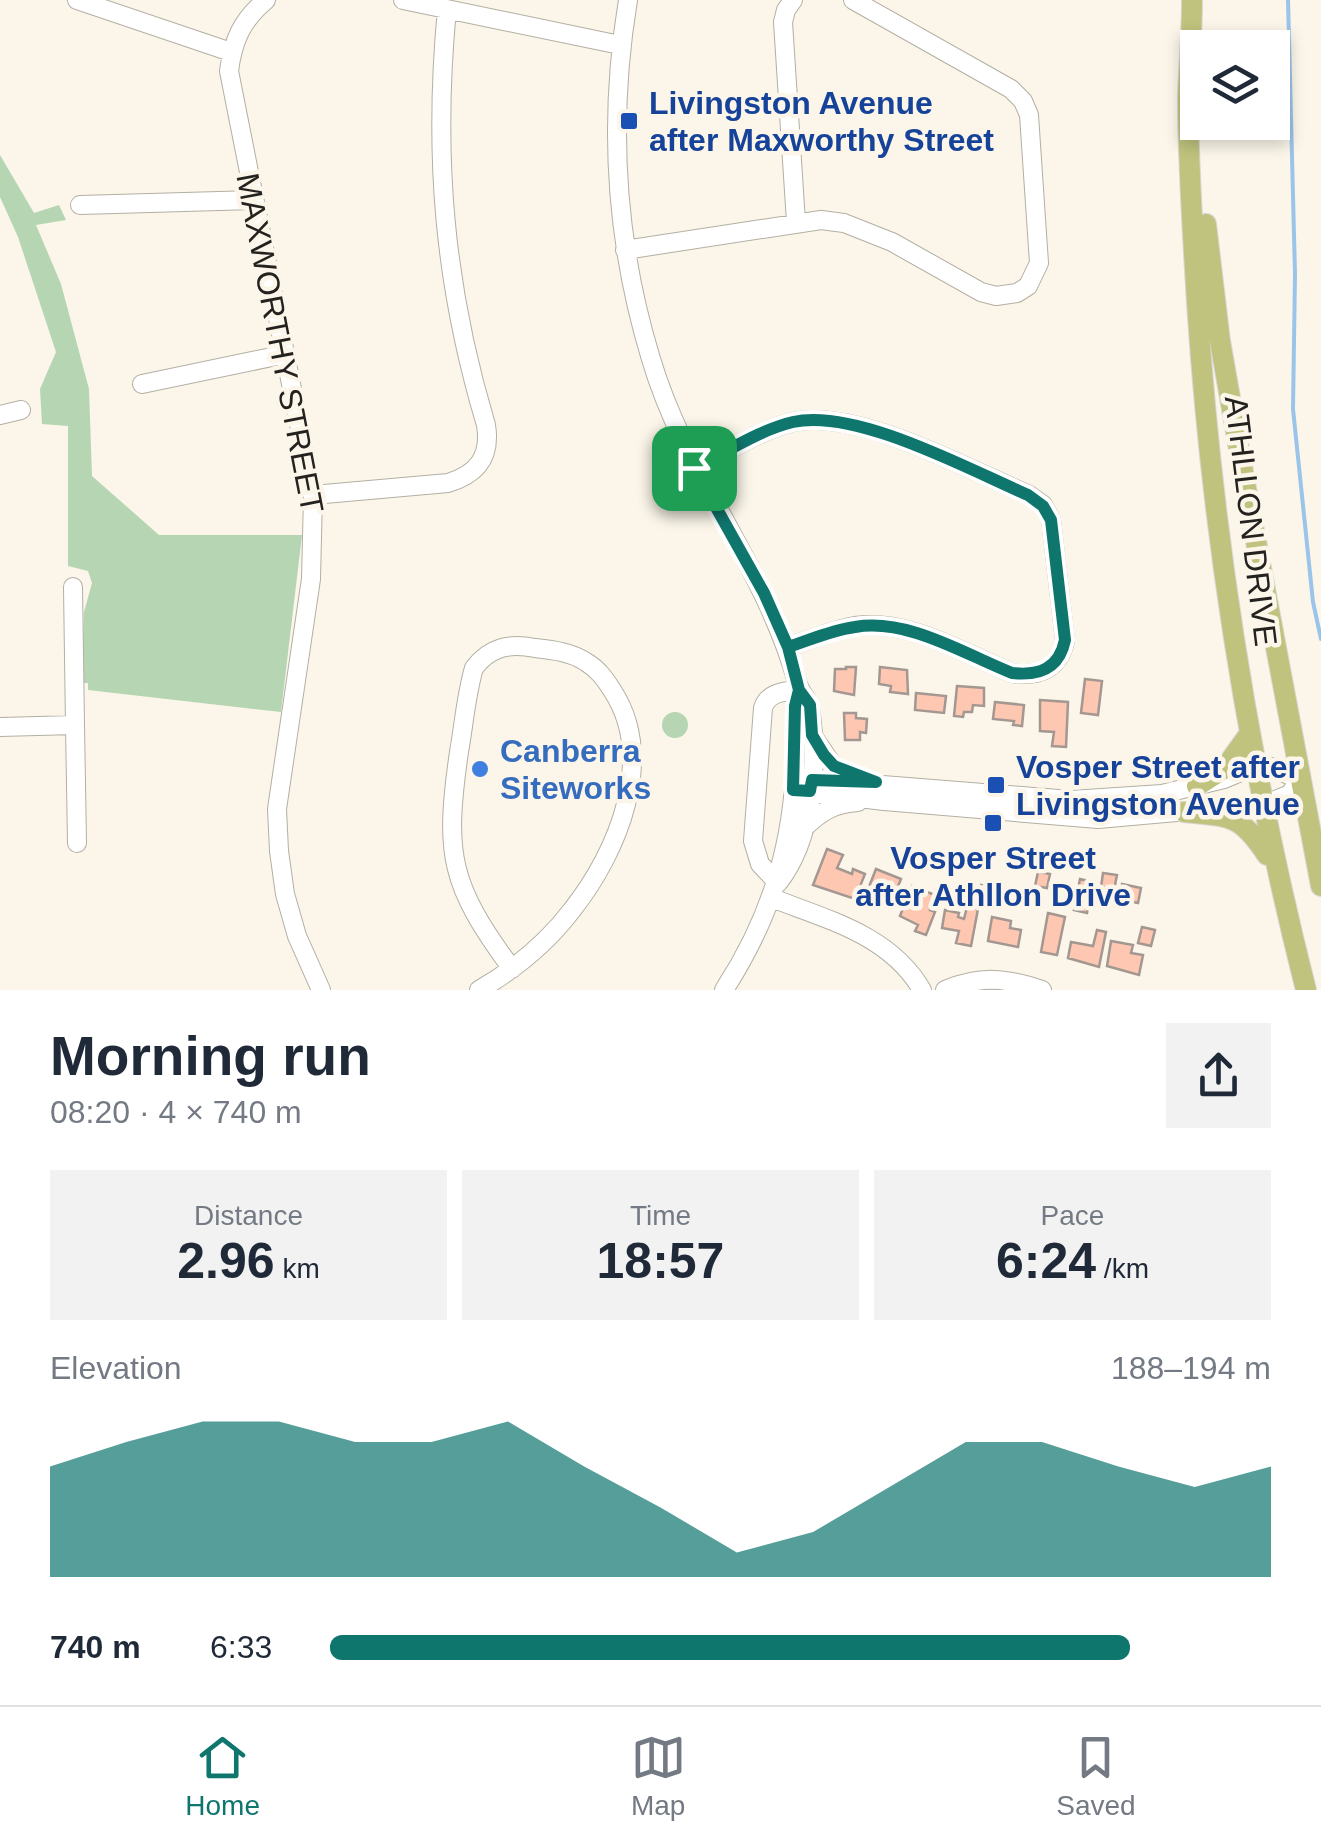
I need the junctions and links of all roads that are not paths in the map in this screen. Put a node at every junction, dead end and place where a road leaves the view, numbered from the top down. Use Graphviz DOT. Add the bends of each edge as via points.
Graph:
graph roads {
  1 [pos="77,0"];
  2 [pos="266,0"];
  3 [pos="403,0"];
  4 [pos="628,0"];
  5 [pos="793,0"];
  6 [pos="853,0"];
  7 [pos="1192,0"];
  8 [pos="447,9"];
  9 [pos="1192,30"];
  10 [pos="620,45"];
  11 [pos="231,52"];
  12 [pos="1189,140"];
  13 [pos="1200,140"];
  14 [pos="254,200"];
  15 [pos="80,205"];
  16 [pos="796,222"];
  17 [pos="626,250"];
  18 [pos="286,354"];
  19 [pos="142,384"];
  20 [pos="21,410"];
  21 [pos="0,415"];
  22 [pos="694,468"];
  23 [pos="313,495"];
  24 [pos="73,587"];
  25 [pos="788,647"];
  26 [pos="799,690"];
  27 [pos="75,725"];
  28 [pos="0,726"];
  29 [pos="1250,733"];
  30 [pos="812,735"];
  31 [pos="1255,766"];
  32 [pos="1299,780"];
  33 [pos="876,782"];
  34 [pos="802,785"];
  35 [pos="1197,786"];
  36 [pos="884,801"];
  37 [pos="1262,804"];
  38 [pos="1184,812"];
  39 [pos="804,828"];
  40 [pos="77,843"];
  41 [pos="1277,869"];
  42 [pos="1321,886"];
  43 [pos="775,890"];
  44 [pos="512,969"];
  45 [pos="321,990"];
  46 [pos="480,990"];
  47 [pos="724,990"];
  48 [pos="922,990"];
  49 [pos="945,990"];
  50 [pos="1042,990"];
  51 [pos="1306,990"];
  1 -- 11 [label="street"];
  2 -- 11 [label="street" via="243,22"];
  3 -- 8 [label="street"];
  4 -- 10 [label="street"];
  5 -- 16 [label="street" via="784,22"];
  6 -- 16 [label="street" via="1023,101 1030,116 1036,276 1017,293 996,296 868,231 821,220"];
  7 -- 9 [label="main road, ATHLLON DRIVE"];
  8 -- 10 [label="street"];
  8 -- 23 [label="street" via="439,112 443,216 459,320 486,425 485,456 477,469 448,483"];
  10 -- 17 [label="street" via="616,139"];
  11 -- 14 [label="street, MAXWORTHY STREET" via="231,90"];
  12 -- 29 [label="main road, ATHLLON DRIVE" via="1214,486"];
  13 -- 32 [label="main road, ATHLLON DRIVE" via="1210,263"];
  14 -- 15 [label="street"];
  14 -- 18 [label="street, MAXWORTHY STREET"];
  16 -- 17 [label="street"];
  17 -- 22 [label="street" via="651,361"];
  18 -- 19 [label="street"];
  18 -- 23 [label="street, MAXWORTHY STREET"];
  20 -- 21 [label="street"];
  22 -- 25 [label="street"];
  22 -- 25 [label="street" via="780,426 834,420 1028,495 1051,520 1065,640 1048,669 1012,673 882,626 846,628"];
  23 -- 45 [label="street, MAXWORTHY STREET" via="310,579 278,851 297,936"];
  24 -- 27 [label="street"];
  25 -- 26 [label="street"];
  26 -- 30 [label="street" via="810,705"];
  26 -- 34 [label="street"];
  26 -- 43 [label="street" via="776,694 763,708 753,841"];
  27 -- 28 [label="street"];
  27 -- 40 [label="street"];
  29 -- 31 [label="main road, ATHLLON DRIVE"];
  29 -- 35 [label="main road" via="1225,768"];
  30 -- 33 [label="street" via="834,766"];
  30 -- 34 [label="street"];
  31 -- 32 [label="street"];
  31 -- 35 [label="street"];
  31 -- 37 [label="main road, ATHLLON DRIVE"];
  32 -- 37 [label="street" via="1280,801"];
  32 -- 42 [label="main road, ATHLLON DRIVE"];
  33 -- 34 [label="street"];
  33 -- 35 [label="street" via="1072,800 1138,798"];
  34 -- 36 [label="street"];
  34 -- 39 [label="street"];
  34 -- 43 [label="street"];
  36 -- 38 [label="street" via="1098,819"];
  36 -- 39 [label="street" via="833,806"];
  37 -- 38 [label="street"];
  37 -- 41 [label="main road, ATHLLON DRIVE"];
  38 -- 41 [label="main road" via="1236,819"];
  39 -- 43 [label="street" via="794,863"];
  41 -- 51 [label="main road, ATHLLON DRIVE"];
  43 -- 47 [label="street"];
  43 -- 48 [label="street" via="881,944"];
  44 -- 44 [label="street" via="477,919 457,874 450,812 474,668 489,652 520,645 567,653 604,677 628,721 632,768 621,820 584,894"];
  44 -- 46 [label="street"];
  49 -- 50 [label="street" via="978,978"];
}
